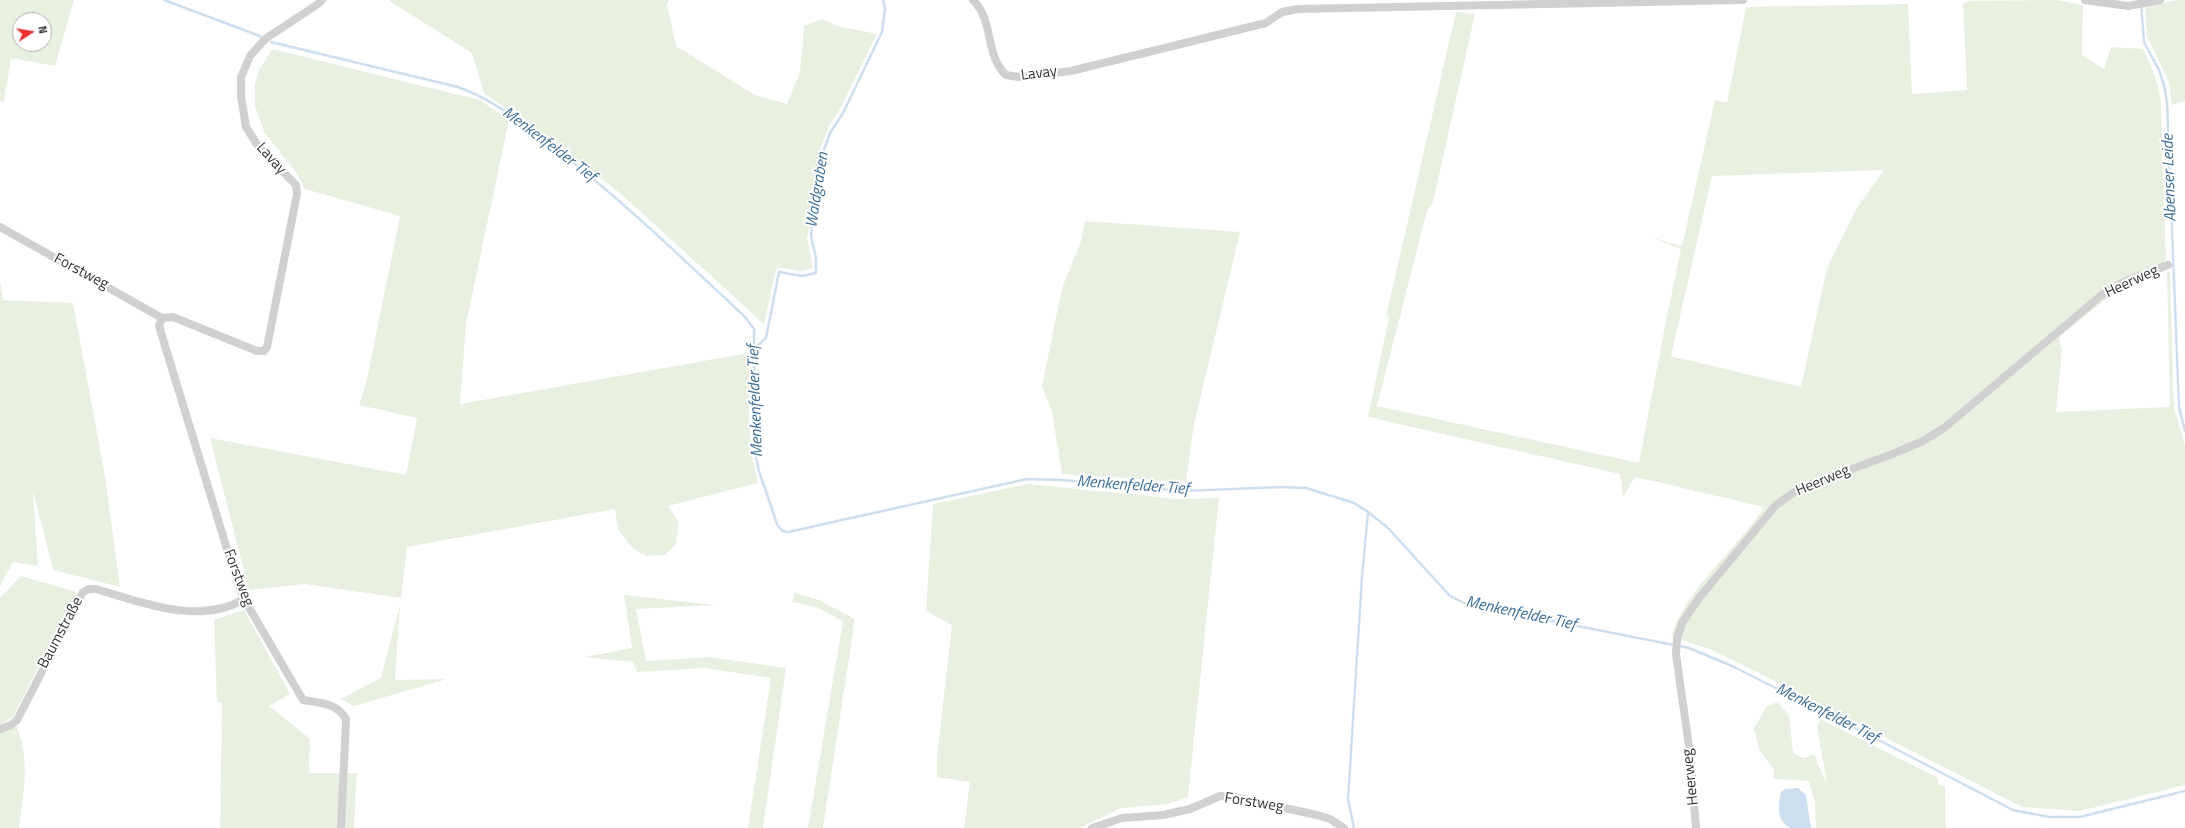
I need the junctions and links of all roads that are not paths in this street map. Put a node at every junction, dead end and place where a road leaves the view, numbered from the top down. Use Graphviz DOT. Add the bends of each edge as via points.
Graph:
graph roads {
  1 [pos="322,0"];
  2 [pos="973,0"];
  3 [pos="1743,0"];
  4 [pos="2085,0"];
  5 [pos="2160,0"];
  6 [pos="0,227"];
  7 [pos="2168,265"];
  8 [pos="162,318"];
  9 [pos="264,351"];
  10 [pos="244,599"];
  11 [pos="0,729"];
  12 [pos="341,828"];
  13 [pos="1092,828"];
  14 [pos="1344,828"];
  15 [pos="1696,828"];
  1 -- 9 [label="street, Lavay" via="265,39 250,56 241,77 246,127 258,146 296,185 297,194 267,347"];
  2 -- 3 [label="street, Lavay" via="984,16 997,65 1006,75 1012,77 1108,63 1266,24 1282,12 1298,9"];
  4 -- 5 [label="street" via="2136,5"];
  6 -- 8 [label="street, Forstweg"];
  7 -- 15 [label="street, Heerweg" via="2126,281 2104,293 1944,428 1923,441 1800,488 1776,505 1698,598 1682,623 1676,654 1690,754"];
  8 -- 9 [label="street, Forstweg" via="173,317 257,351"];
  8 -- 10 [label="street, Forstweg" via="159,326 162,338"];
  10 -- 11 [label="street, Baumstraße" via="225,607 190,611 96,589 83,592 17,720"];
  10 -- 12 [label="street, Forstweg" via="303,700 334,706 342,711 346,719"];
  13 -- 14 [label="street, Forstweg" via="1122,818 1163,815 1220,796 1317,814"];
}
